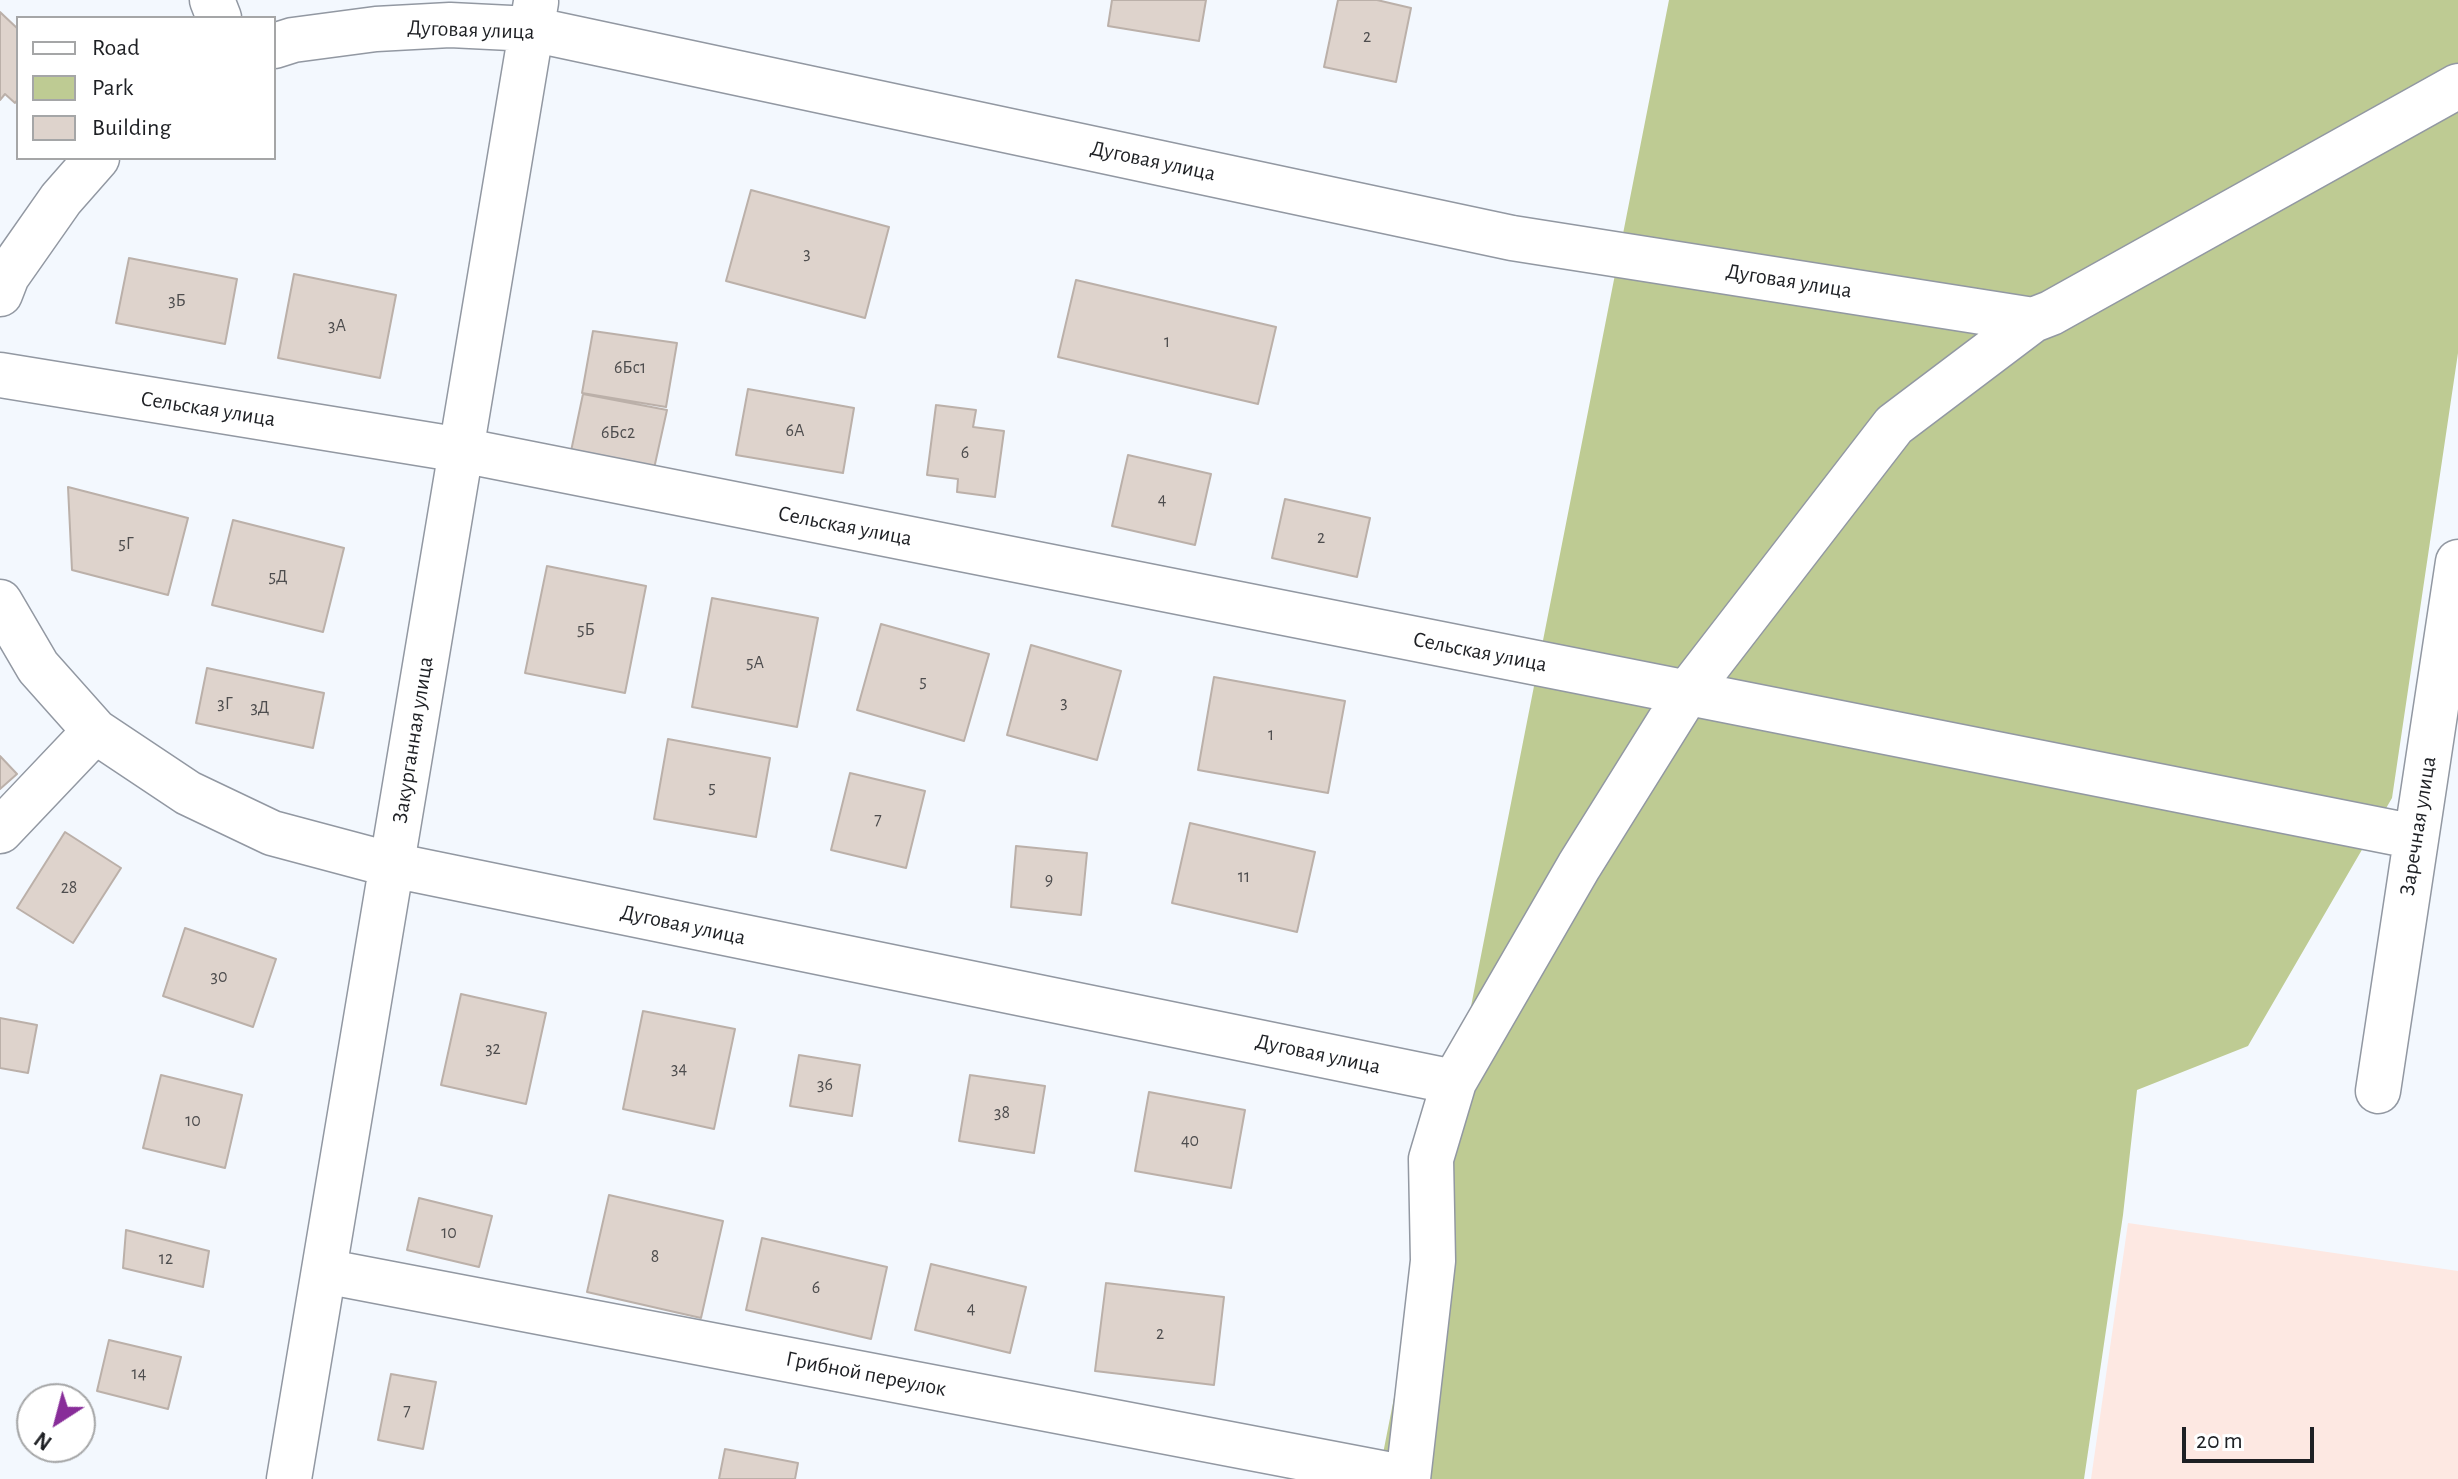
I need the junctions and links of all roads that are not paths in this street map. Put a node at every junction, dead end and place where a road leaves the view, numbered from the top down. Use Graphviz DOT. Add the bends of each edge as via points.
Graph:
graph roads {
  1 [pos="534,14"];
  2 [pos="276,45"];
  3 [pos="2458,86"];
  4 [pos="95,160"];
  5 [pos="0,294"];
  6 [pos="2033,320"];
  7 [pos="0,375"];
  8 [pos="461,450"];
  9 [pos="2458,562"];
  10 [pos="0,602"];
  11 [pos="1687,693"];
  12 [pos="95,731"];
  13 [pos="0,831"];
  14 [pos="2416,837"];
  15 [pos="392,865"];
  16 [pos="1454,1082"];
  17 [pos="2378,1091"];
  18 [pos="324,1271"];
  19 [pos="1408,1478"];
  20 [pos="289,1479"];
  1 -- 2 [label="street, Дуговая улица" via="376,29"];
  1 -- 6 [label="street, Дуговая улица" via="1512,238"];
  1 -- 8 [label="street, Закурганная улица"];
  3 -- 6 [label="street"];
  4 -- 5 [label="street" via="61,199"];
  6 -- 11 [label="street" via="1894,425"];
  7 -- 8 [label="street, Сельская улица"];
  8 -- 11 [label="street, Сельская улица"];
  8 -- 15 [label="street, Закурганная улица"];
  9 -- 14 [label="street, Заречная улица"];
  10 -- 12 [label="street, Дуговая улица" via="38,667"];
  11 -- 14 [label="street, Сельская улица"];
  11 -- 16 [label="street"];
  12 -- 13 [label="street"];
  12 -- 15 [label="street, Дуговая улица" via="188,793 272,833"];
  14 -- 17 [label="street, Заречная улица"];
  15 -- 16 [label="street, Дуговая улица"];
  15 -- 18 [label="street, Закурганная улица"];
  16 -- 19 [label="street" via="1431,1159 1433,1261"];
  18 -- 19 [label="street, Грибной переулок"];
  18 -- 20 [label="street, Закурганная улица"];
}
